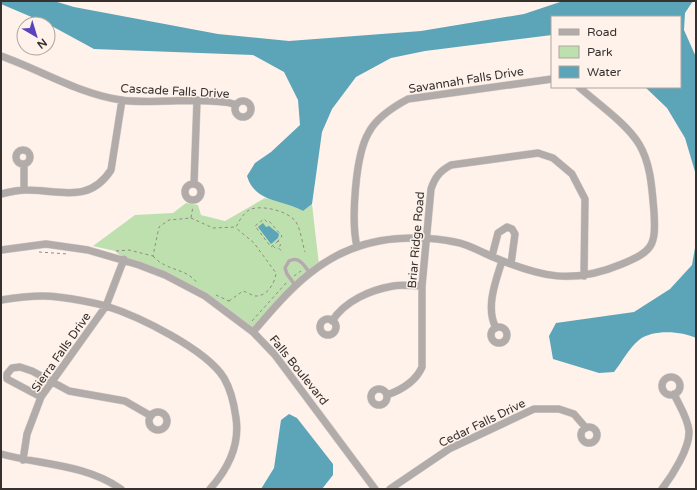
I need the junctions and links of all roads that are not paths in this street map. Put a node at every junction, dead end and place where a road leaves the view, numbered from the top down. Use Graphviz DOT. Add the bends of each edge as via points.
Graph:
graph roads {
  1 [pos="1,56"];
  2 [pos="551,79"];
  3 [pos="580,88"];
  4 [pos="122,100"];
  5 [pos="197,100"];
  6 [pos="236,105"];
  7 [pos="24,165"];
  8 [pos="194,184"];
  9 [pos="24,190"];
  10 [pos="1,194"];
  11 [pos="427,239"];
  12 [pos="357,247"];
  13 [pos="1,250"];
  14 [pos="492,256"];
  15 [pos="124,259"];
  16 [pos="502,260"];
  17 [pos="511,264"];
  18 [pos="309,272"];
  19 [pos="584,276"];
  20 [pos="295,285"];
  21 [pos="422,286"];
  22 [pos="1,300"];
  23 [pos="106,306"];
  24 [pos="332,321"];
  25 [pos="496,328"];
  26 [pos="253,332"];
  27 [pos="53,381"];
  28 [pos="674,394"];
  29 [pos="387,395"];
  30 [pos="41,397"];
  31 [pos="151,416"];
  32 [pos="586,428"];
  33 [pos="1,454"];
  34 [pos="23,460"];
  35 [pos="121,489"];
  36 [pos="210,489"];
  37 [pos="376,489"];
  38 [pos="390,489"];
  39 [pos="662,489"];
  1 -- 4 [label="street, Cascade Falls Drive" via="81,90"];
  2 -- 12 [label="street, Savannah Falls Drive" via="408,99 393,107 368,132 363,148 355,189 354,233"];
  3 -- 19 [label="street" via="626,128 640,146 651,184 655,226 655,236 647,252 607,270"];
  4 -- 5 [label="street, Cascade Falls Drive"];
  4 -- 9 [label="street" via="111,170 105,180 94,189 82,193"];
  5 -- 6 [label="street, Cascade Falls Drive"];
  5 -- 8 [label="street"];
  7 -- 9 [label="street"];
  9 -- 10 [label="street"];
  11 -- 12 [label="street" via="379,241"];
  11 -- 14 [label="street" via="456,242"];
  11 -- 19 [label="street, Briar Ridge Road" via="431,189 434,179 442,171 451,166 538,153 553,158 572,174 584,199"];
  11 -- 21 [label="street, Briar Ridge Road"];
  12 -- 18 [label="street"];
  13 -- 15 [label="street, Falls Boulevard" via="46,244 88,250"];
  14 -- 16 [label="street"];
  14 -- 17 [label="street" via="498,233 502,229 512,228 515,234"];
  15 -- 23 [label="street, Sierra Falls Drive"];
  15 -- 26 [label="street, Falls Boulevard" via="165,275 205,296"];
  16 -- 17 [label="street"];
  16 -- 25 [label="street" via="492,304 492,322"];
  17 -- 19 [label="street" via="540,274"];
  18 -- 20 [label="street"];
  18 -- 20 [label="lane" via="300,260 289,261 285,268"];
  20 -- 26 [label="street"];
  21 -- 24 [label="street" via="394,286 374,291 353,301 339,311"];
  21 -- 29 [label="street, Briar Ridge Road" via="422,367 413,381"];
  22 -- 23 [label="street" via="19,296 57,296"];
  23 -- 27 [label="street, Sierra Falls Drive"];
  23 -- 36 [label="street" via="170,335 196,351 223,377 234,399 238,428 232,456"];
  26 -- 37 [label="street, Falls Boulevard" via="275,354"];
  27 -- 30 [label="street, Sierra Falls Drive"];
  27 -- 30 [label="street" via="20,367 9,370 7,379 11,383"];
  27 -- 31 [label="street" via="69,391 125,401"];
  28 -- 39 [label="street" via="689,431 687,445"];
  30 -- 34 [label="street, Sierra Falls Drive" via="26,434"];
  32 -- 38 [label="street, Cedar Falls Drive" via="574,414 559,409 534,409 448,449"];
  33 -- 34 [label="street"];
  34 -- 35 [label="street" via="77,469 96,475"];
}
